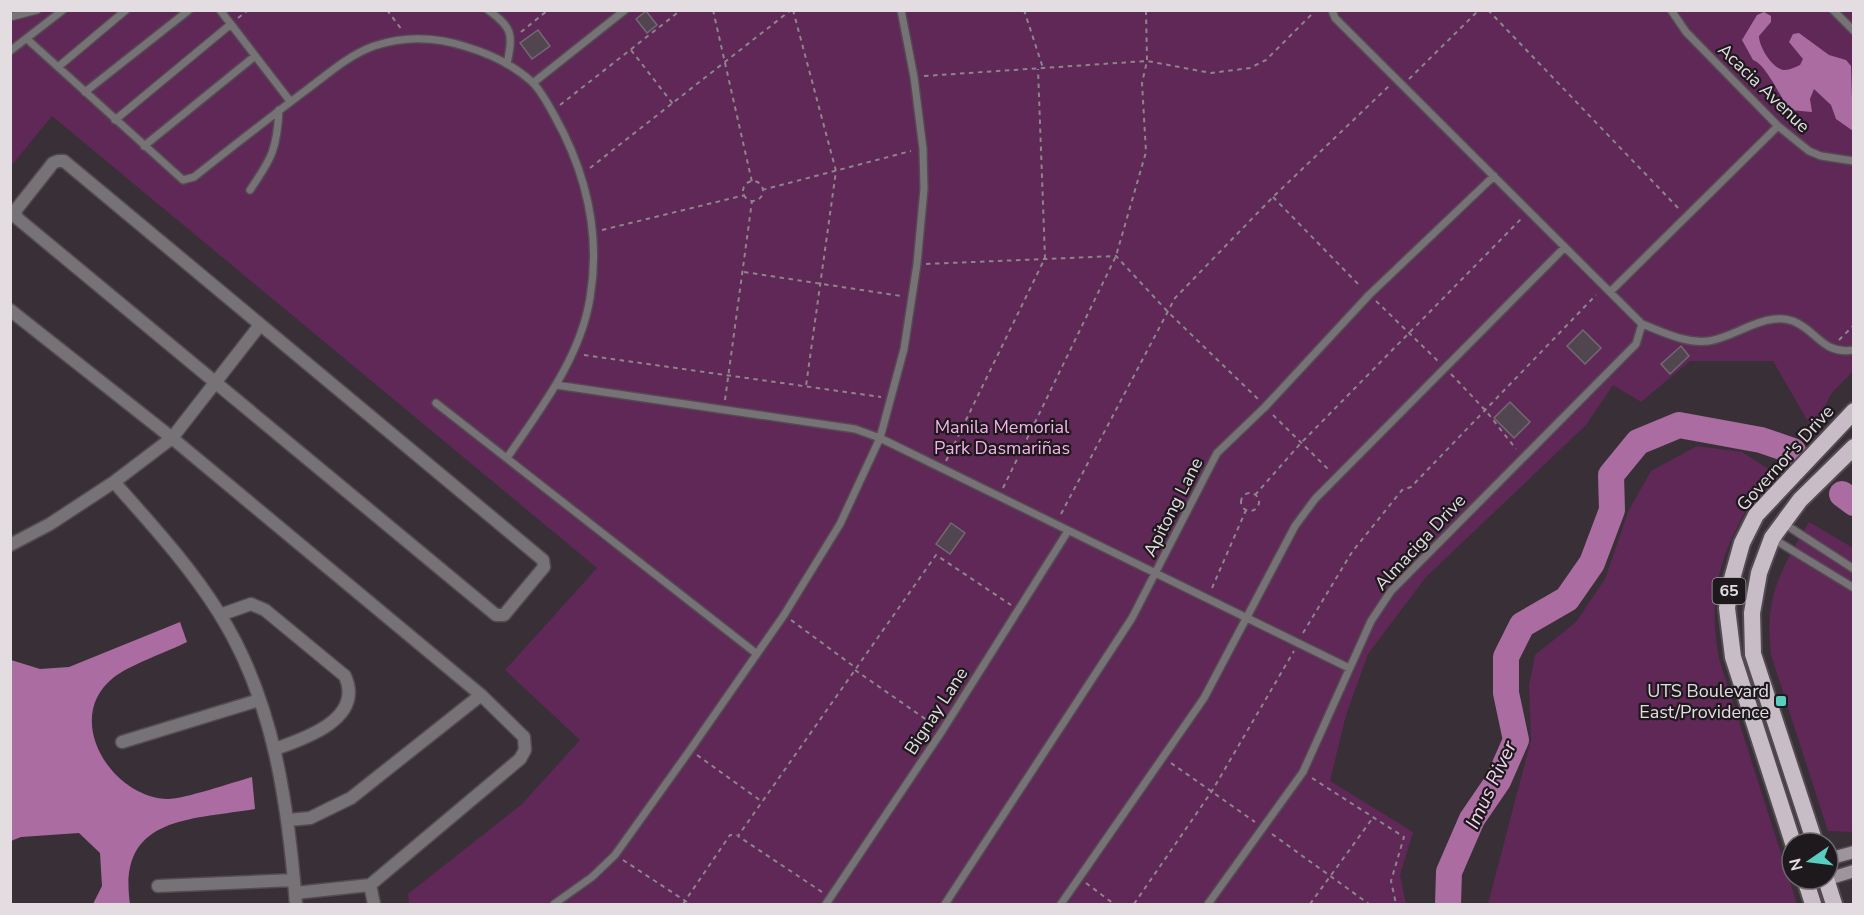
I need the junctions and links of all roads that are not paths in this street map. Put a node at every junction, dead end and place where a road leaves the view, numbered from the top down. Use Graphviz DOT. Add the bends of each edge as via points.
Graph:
graph roads {
  1 [pos="38,10"];
  2 [pos="63,10"];
  3 [pos="126,10"];
  4 [pos="189,10"];
  5 [pos="220,10"];
  6 [pos="488,10"];
  7 [pos="625,10"];
  8 [pos="901,10"];
  9 [pos="1332,10"];
  10 [pos="1671,10"];
  11 [pos="1833,10"];
  12 [pos="10,17"];
  13 [pos="231,24"];
  14 [pos="1854,31"];
  15 [pos="27,39"];
  16 [pos="10,51"];
  17 [pos="255,56"];
  18 [pos="507,63"];
  19 [pos="57,67"];
  20 [pos="533,83"];
  21 [pos="85,92"];
  22 [pos="290,101"];
  23 [pos="279,110"];
  24 [pos="115,120"];
  25 [pos="1778,126"];
  26 [pos="144,146"];
  27 [pos="1854,161"];
  28 [pos="1494,176"];
  29 [pos="250,190"];
  30 [pos="1565,247"];
  31 [pos="1607,289"];
  32 [pos="10,310"];
  33 [pos="1642,324"];
  34 [pos="260,325"];
  35 [pos="1854,350"];
  36 [pos="215,382"];
  37 [pos="556,385"];
  38 [pos="436,403"];
  39 [pos="1854,411"];
  40 [pos="172,438"];
  41 [pos="880,438"];
  42 [pos="1847,453"];
  43 [pos="507,458"];
  44 [pos="114,482"];
  45 [pos="1782,523"];
  46 [pos="1068,531"];
  47 [pos="1772,538"];
  48 [pos="10,545"];
  49 [pos="1854,569"];
  50 [pos="1156,574"];
  51 [pos="1854,588"];
  52 [pos="220,615"];
  53 [pos="1246,618"];
  54 [pos="757,654"];
  55 [pos="1348,668"];
  56 [pos="481,695"];
  57 [pos="259,700"];
  58 [pos="122,742"];
  59 [pos="276,749"];
  60 [pos="288,820"];
  61 [pos="1789,831"];
  62 [pos="1811,831"];
  63 [pos="370,885"];
  64 [pos="158,886"];
  65 [pos="295,892"];
  66 [pos="828,902"];
  67 [pos="374,904"];
  68 [pos="554,904"];
  69 [pos="839,904"];
  70 [pos="945,904"];
  71 [pos="1061,904"];
  72 [pos="1208,904"];
  1 -- 12 [label="lane"];
  2 -- 15 [label="lane"];
  3 -- 19 [label="lane"];
  4 -- 21 [label="lane"];
  5 -- 13 [label="lane"];
  6 -- 18 [label="lane" via="503,21 512,39"];
  7 -- 20 [label="lane"];
  8 -- 41 [label="lane" via="915,77 924,189 913,297 893,398"];
  9 -- 28 [label="lane" via="1335,18"];
  10 -- 25 [label="lane, Acacia Avenue" via="1686,32"];
  11 -- 14 [label="lane"];
  13 -- 17 [label="lane"];
  13 -- 24 [label="lane"];
  15 -- 16 [label="lane"];
  15 -- 19 [label="lane"];
  17 -- 22 [label="lane"];
  17 -- 26 [label="lane"];
  18 -- 20 [label="lane"];
  18 -- 22 [label="lane" via="448,40 410,39 374,46 356,55"];
  19 -- 21 [label="lane"];
  20 -- 37 [label="lane" via="568,140 581,175 593,232 590,300 573,354"];
  21 -- 24 [label="lane"];
  22 -- 23 [label="lane"];
  23 -- 26 [label="lane" via="187,181 178,178"];
  23 -- 29 [label="lane" via="271,159"];
  24 -- 26 [label="lane"];
  25 -- 27 [label="lane, Acacia Avenue" via="1809,151"];
  25 -- 31 [label="lane"];
  28 -- 30 [label="lane"];
  28 -- 50 [label="lane, Apitong Lane" via="1370,295 1217,453"];
  30 -- 31 [label="lane"];
  30 -- 53 [label="lane" via="1335,477 1295,526"];
  31 -- 33 [label="lane"];
  32 -- 40 [label="street"];
  33 -- 35 [label="lane" via="1696,341 1731,336 1764,321 1793,321 1830,348 1840,352"];
  33 -- 55 [label="lane, Almaciga Drive" via="1636,344 1391,591"];
  34 -- 36 [label="street"];
  34 -- 36 [label="street" via="64,161 53,163 15,211 17,218"];
  34 -- 36 [label="street" via="543,560 544,567 504,615 496,615"];
  36 -- 40 [label="street"];
  37 -- 41 [label="lane" via="855,429"];
  37 -- 43 [label="lane"];
  38 -- 43 [label="lane"];
  39 -- 61 [label="highway, Governor's Drive / 65" via="1756,516 1735,564 1727,608 1733,657"];
  40 -- 44 [label="street"];
  40 -- 56 [label="street"];
  41 -- 46 [label="lane"];
  41 -- 54 [label="lane" via="840,524"];
  42 -- 45 [label="highway, 65"];
  43 -- 54 [label="lane"];
  44 -- 48 [label="street"];
  44 -- 52 [label="street" via="184,562"];
  45 -- 47 [label="highway, 65"];
  45 -- 49 [label="lane"];
  46 -- 50 [label="lane"];
  46 -- 66 [label="lane, Bignay Lane"];
  47 -- 51 [label="lane"];
  47 -- 62 [label="highway, 65" via="1754,594 1753,654"];
  50 -- 53 [label="lane"];
  50 -- 70 [label="lane, Apitong Lane" via="1132,618"];
  52 -- 57 [label="street"];
  52 -- 59 [label="street" via="251,604 265,610 345,676 351,688 345,711 312,735"];
  53 -- 55 [label="lane"];
  53 -- 71 [label="lane" via="1204,698"];
  54 -- 68 [label="lane" via="615,854 592,877"];
  55 -- 72 [label="lane, Almaciga Drive" via="1303,772"];
  56 -- 60 [label="street" via="351,798 310,818"];
  56 -- 63 [label="street" via="524,737 525,750 520,759"];
  57 -- 58 [label="street"];
  57 -- 59 [label="street"];
  59 -- 60 [label="street"];
  60 -- 65 [label="street"];
  63 -- 65 [label="street"];
  63 -- 67 [label="street"];
  64 -- 65 [label="street"];
  66 -- 69 [label="lane"];
}
